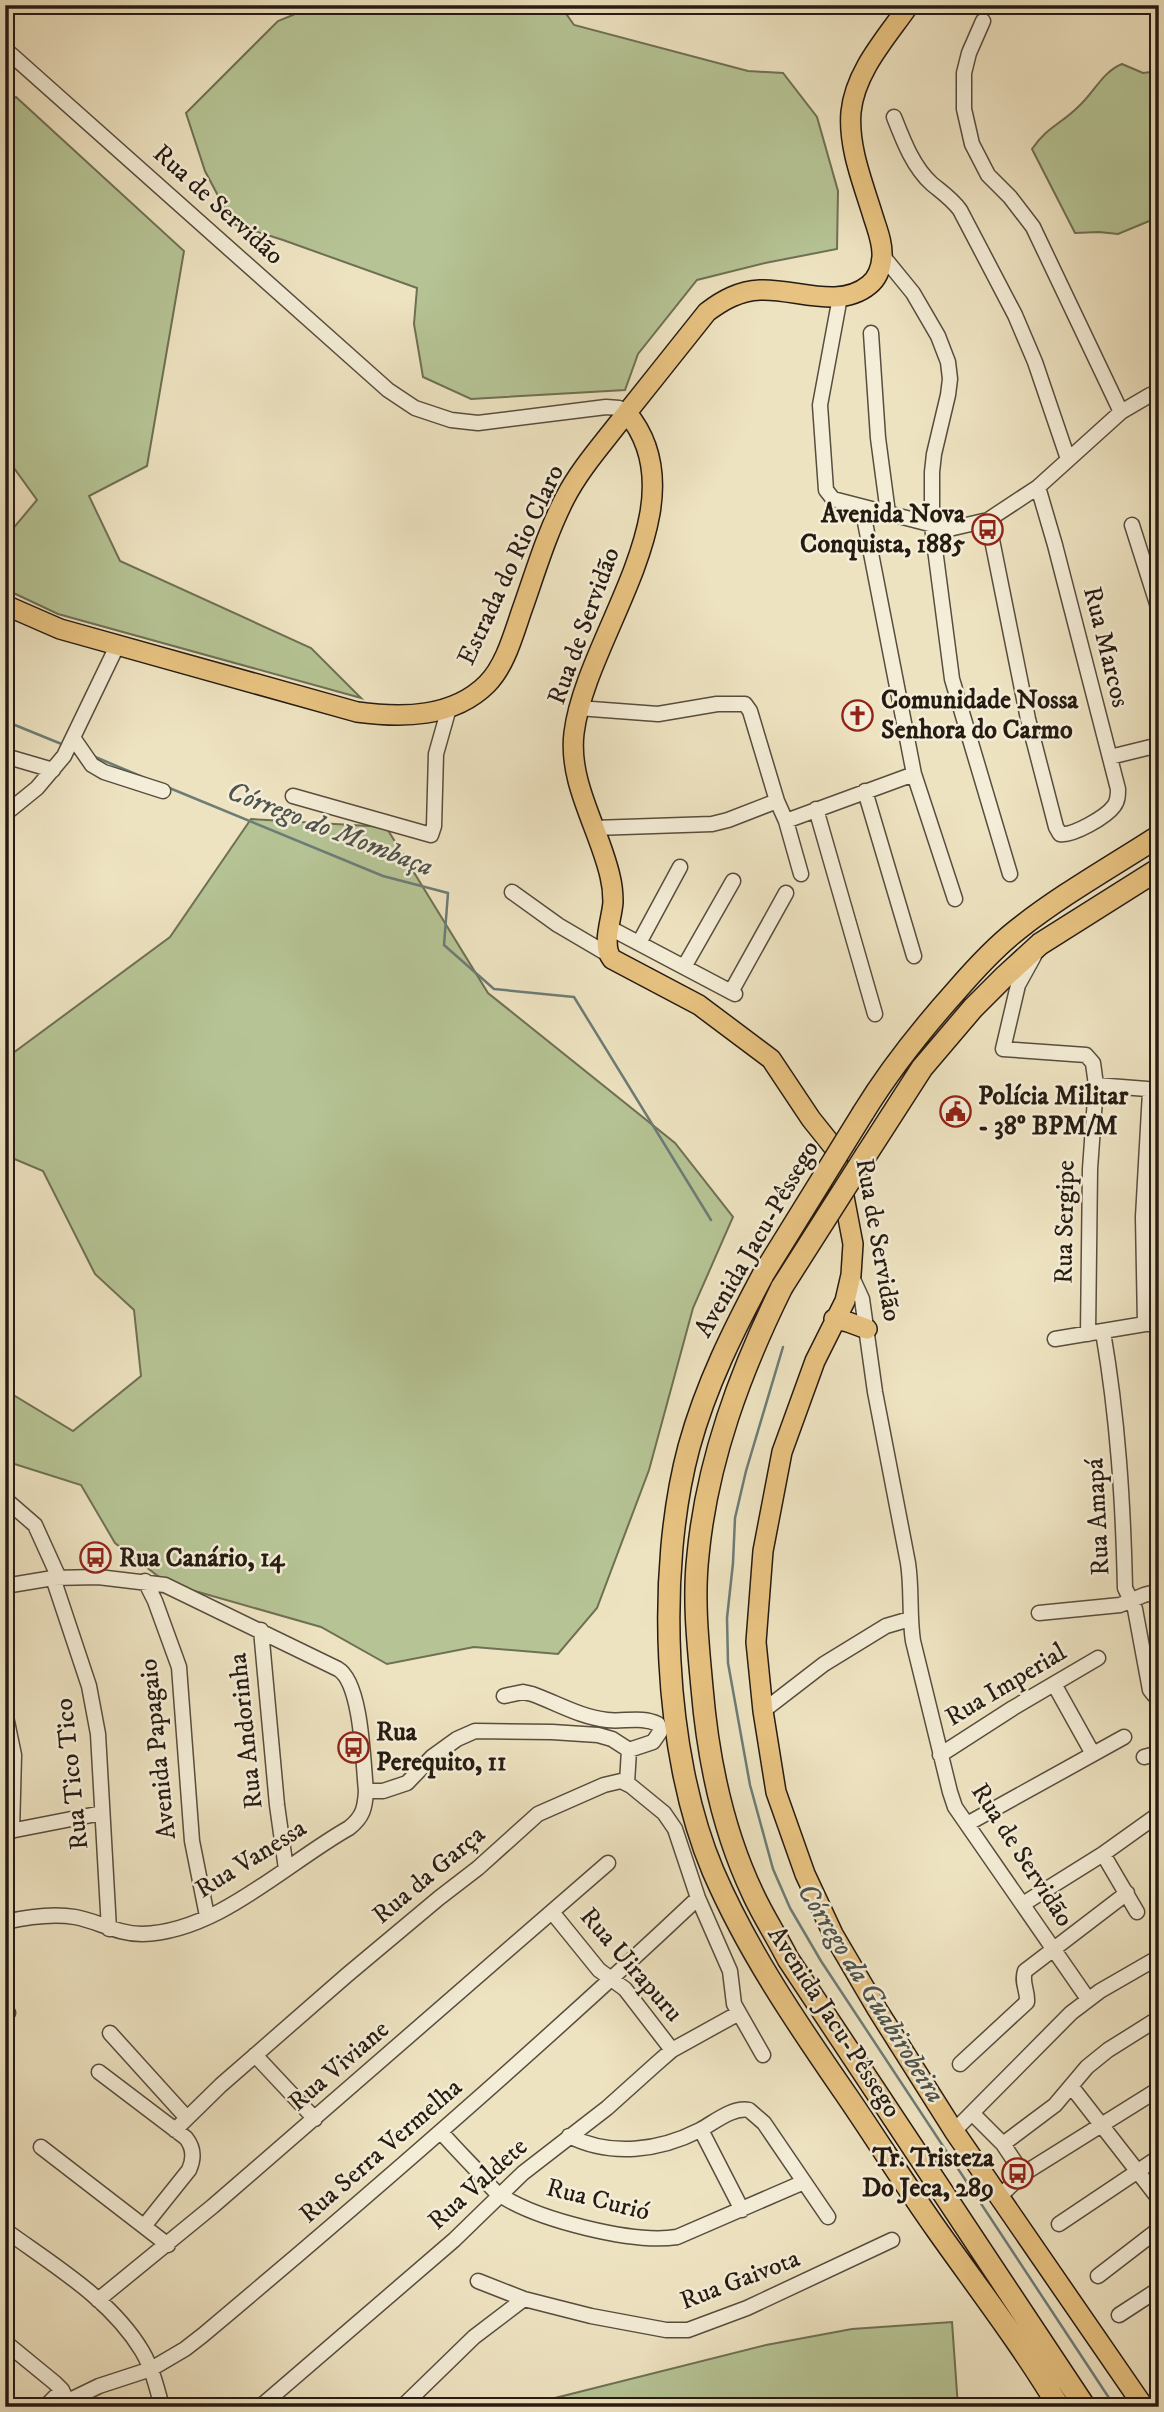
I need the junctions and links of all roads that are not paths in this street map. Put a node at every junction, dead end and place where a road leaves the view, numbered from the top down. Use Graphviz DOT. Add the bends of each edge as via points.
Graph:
graph roads {
  1 [pos="909,5"];
  2 [pos="983,21"];
  3 [pos="5,49"];
  4 [pos="894,117"];
  5 [pos="882,255"];
  6 [pos="840,298"];
  7 [pos="871,333"];
  8 [pos="1159,393"];
  9 [pos="1121,412"];
  10 [pos="627,413"];
  11 [pos="1068,459"];
  12 [pos="1038,487"];
  13 [pos="862,506"];
  14 [pos="888,513"];
  15 [pos="988,520"];
  16 [pos="1132,525"];
  17 [pos="932,526"];
  18 [pos="5,605"];
  19 [pos="1159,610"];
  20 [pos="117,646"];
  21 [pos="449,708"];
  22 [pos="578,708"];
  23 [pos="74,739"];
  24 [pos="1159,745"];
  25 [pos="5,756"];
  26 [pos="1110,757"];
  27 [pos="52,769"];
  28 [pos="914,774"];
  29 [pos="163,792"];
  30 [pos="865,792"];
  31 [pos="293,796"];
  32 [pos="777,801"];
  33 [pos="816,809"];
  34 [pos="5,814"];
  35 [pos="786,821"];
  36 [pos="594,828"];
  37 [pos="1159,836"];
  38 [pos="680,867"];
  39 [pos="1159,869"];
  40 [pos="801,874"];
  41 [pos="1010,874"];
  42 [pos="733,881"];
  43 [pos="512,892"];
  44 [pos="786,893"];
  45 [pos="955,899"];
  46 [pos="610,928"];
  47 [pos="639,943"];
  48 [pos="1040,944"];
  49 [pos="609,955"];
  50 [pos="914,956"];
  51 [pos="684,967"];
  52 [pos="973,1008"];
  53 [pos="1011,1012"];
  54 [pos="875,1013"];
  55 [pos="1096,1084"];
  56 [pos="852,1275"];
  57 [pos="834,1319"];
  58 [pos="1152,1324"];
  59 [pos="867,1329"];
  60 [pos="1103,1332"];
  61 [pos="1088,1334"];
  62 [pos="1055,1339"];
  63 [pos="5,1499"];
  64 [pos="56,1578"];
  65 [pos="145,1581"];
  66 [pos="5,1586"];
  67 [pos="1159,1591"];
  68 [pos="1131,1601"];
  69 [pos="1039,1613"];
  70 [pos="910,1619"];
  71 [pos="261,1630"];
  72 [pos="1098,1658"];
  73 [pos="1054,1685"];
  74 [pos="1156,1695"];
  75 [pos="504,1696"];
  76 [pos="763,1711"];
  77 [pos="5,1712"];
  78 [pos="1124,1737"];
  79 [pos="629,1751"];
  80 [pos="1159,1753"];
  81 [pos="1093,1754"];
  82 [pos="940,1755"];
  83 [pos="1144,1757"];
  84 [pos="627,1783"];
  85 [pos="366,1791"];
  86 [pos="102,1813"];
  87 [pos="694,1813"];
  88 [pos="1159,1814"];
  89 [pos="671,1820"];
  90 [pos="967,1824"];
  91 [pos="8,1832"];
  92 [pos="1103,1854"];
  93 [pos="608,1863"];
  94 [pos="286,1869"];
  95 [pos="1127,1893"];
  96 [pos="698,1898"];
  97 [pos="1023,1904"];
  98 [pos="552,1912"];
  99 [pos="1138,1912"];
  100 [pos="207,1916"];
  101 [pos="5,1922"];
  102 [pos="109,1929"];
  103 [pos="1054,1951"];
  104 [pos="1159,1957"];
  105 [pos="612,1980"];
  106 [pos="1088,1999"];
  107 [pos="739,2012"];
  108 [pos="1159,2018"];
  109 [pos="110,2033"];
  110 [pos="672,2050"];
  111 [pos="255,2055"];
  112 [pos="763,2055"];
  113 [pos="960,2064"];
  114 [pos="99,2072"];
  115 [pos="1071,2086"];
  116 [pos="1159,2089"];
  117 [pos="972,2113"];
  118 [pos="186,2117"];
  119 [pos="315,2119"];
  120 [pos="1102,2125"];
  121 [pos="175,2130"];
  122 [pos="701,2130"];
  123 [pos="954,2131"];
  124 [pos="441,2132"];
  125 [pos="569,2136"];
  126 [pos="1003,2144"];
  127 [pos="41,2147"];
  128 [pos="1159,2157"];
  129 [pos="1138,2171"];
  130 [pos="1023,2174"];
  131 [pos="804,2182"];
  132 [pos="499,2195"];
  133 [pos="999,2197"];
  134 [pos="1159,2199"];
  135 [pos="741,2210"];
  136 [pos="828,2217"];
  137 [pos="1059,2224"];
  138 [pos="145,2225"];
  139 [pos="1159,2229"];
  140 [pos="5,2230"];
  141 [pos="892,2240"];
  142 [pos="168,2245"];
  143 [pos="1098,2276"];
  144 [pos="478,2281"];
  145 [pos="1159,2289"];
  146 [pos="524,2299"];
  147 [pos="98,2300"];
  148 [pos="1119,2315"];
  149 [pos="5,2342"];
  150 [pos="151,2369"];
  151 [pos="67,2399"];
  152 [pos="45,2407"];
  153 [pos="162,2407"];
  154 [pos="260,2407"];
  155 [pos="402,2407"];
  156 [pos="1059,2407"];
  157 [pos="1085,2407"];
  158 [pos="1144,2407"];
  1 -- 5 [label="main road" via="868,64 851,114 854,150"];
  2 -- 9 [label="street" via="964,73 964,109 972,144 988,175 1033,227"];
  3 -- 10 [label="street, Rua de Servidão" via="388,390 415,408 451,420 478,422 606,407"];
  4 -- 11 [label="street" via="911,156 960,210 1015,315"];
  5 -- 6 [label="main road" via="875,279"];
  5 -- 17 [label="street" via="919,302 948,362 948,395 932,472"];
  6 -- 10 [label="main road, Estrada do Rio Claro" via="760,290 721,301 706,312"];
  6 -- 13 [label="street" via="820,405 826,490 833,499"];
  7 -- 14 [label="street"];
  8 -- 9 [label="street"];
  9 -- 11 [label="street"];
  10 -- 21 [label="main road, Estrada do Rio Claro" via="566,497 498,669 477,694"];
  10 -- 22 [label="main road, Rua de Servidão" via="650,455 652,504 638,558"];
  11 -- 12 [label="street"];
  12 -- 15 [label="street"];
  12 -- 26 [label="street, Rua Marcos"];
  13 -- 14 [label="street"];
  13 -- 28 [label="street"];
  14 -- 17 [label="street"];
  15 -- 17 [label="street" via="949,529"];
  15 -- 26 [label="street, Rua Marcos" via="1028,719 1058,831 1063,835 1114,806 1118,789"];
  16 -- 19 [label="street"];
  17 -- 41 [label="street" via="952,679"];
  18 -- 20 [label="main road, Estrada do Rio Claro" via="53,627"];
  20 -- 21 [label="main road, Estrada do Rio Claro" via="357,712 396,716"];
  20 -- 23 [label="street"];
  21 -- 31 [label="street" via="436,754 431,835"];
  22 -- 32 [label="street" via="658,714 718,704 744,705 750,711"];
  22 -- 36 [label="main road, Rua de Servidão" via="575,772"];
  23 -- 27 [label="street"];
  23 -- 29 [label="street" via="92,765"];
  24 -- 26 [label="street"];
  25 -- 27 [label="street"];
  27 -- 34 [label="street"];
  28 -- 30 [label="street"];
  28 -- 45 [label="street"];
  30 -- 33 [label="street"];
  30 -- 50 [label="street"];
  32 -- 35 [label="street"];
  32 -- 36 [label="street" via="712,824"];
  33 -- 35 [label="street"];
  33 -- 54 [label="street"];
  35 -- 40 [label="street"];
  36 -- 46 [label="main road, Rua de Servidão" via="611,882"];
  37 -- 87 [label="highway, Avenida Jacu-Pêssego, bridge" via="1015,931 921,1030 879,1087 764,1273 727,1343 689,1447 676,1507 670,1572 672,1691"];
  38 -- 47 [label="street"];
  39 -- 48 [label="highway, Avenida Jacu-Pêssego"];
  42 -- 51 [label="street"];
  43 -- 49 [label="street"];
  44 -- 51 [label="street" via="733,993"];
  46 -- 47 [label="street"];
  46 -- 49 [label="main road, Rua de Servidão"];
  47 -- 51 [label="street"];
  48 -- 52 [label="highway, Avenida Jacu-Pêssego"];
  48 -- 53 [label="street" via="1018,985"];
  49 -- 56 [label="main road, Rua de Servidão" via="699,1005 771,1059 835,1149 853,1244"];
  52 -- 53 [label="street" via="993,1002"];
  52 -- 157 [label="highway, Avenida Jacu-Pêssego, bridge" via="922,1068 782,1287 757,1337 732,1401 709,1487 698,1556 699,1655 706,1737 718,1798 752,1893 788,1959"];
  53 -- 55 [label="street, Rua Sergipe" via="1003,1049 1086,1055"];
  55 -- 58 [label="street" via="1147,1089 1150,1094 1143,1217"];
  55 -- 61 [label="street, Rua Sergipe"];
  56 -- 57 [label="main road"];
  56 -- 59 [label="street, Rua de Servidão"];
  57 -- 59 [label="main road"];
  57 -- 76 [label="main road" via="782,1452 763,1551 756,1642"];
  58 -- 60 [label="street"];
  59 -- 70 [label="street, Rua de Servidão" via="911,1585"];
  60 -- 61 [label="street"];
  60 -- 68 [label="street, Rua Amapá" via="1119,1451 1125,1588"];
  61 -- 62 [label="street"];
  63 -- 64 [label="street, Rua Tico Tico" via="35,1525"];
  64 -- 65 [label="street"];
  64 -- 66 [label="street"];
  64 -- 86 [label="street, Rua Tico Tico" via="94,1708"];
  65 -- 71 [label="street" via="174,1589"];
  65 -- 100 [label="street, Avenida Papagaio" via="179,1667 192,1841"];
  67 -- 68 [label="street"];
  68 -- 69 [label="street"];
  68 -- 74 [label="street, Rua Amapá" via="1149,1683"];
  70 -- 76 [label="street" via="886,1626 824,1664"];
  70 -- 82 [label="street, Rua de Servidão"];
  71 -- 85 [label="street" via="344,1672 354,1696"];
  71 -- 94 [label="street, Rua Andorinha"];
  72 -- 73 [label="street, Rua Imperial"];
  73 -- 81 [label="street"];
  73 -- 82 [label="street, Rua Imperial"];
  75 -- 79 [label="street" via="523,1692 593,1717 657,1724 660,1732 653,1742"];
  76 -- 123 [label="main road" via="776,1792 805,1874 833,1934"];
  77 -- 91 [label="street" via="14,1755"];
  78 -- 81 [label="street"];
  79 -- 84 [label="street"];
  79 -- 85 [label="street" via="612,1738 598,1735 475,1731 432,1757 407,1783"];
  80 -- 83 [label="street"];
  81 -- 90 [label="street"];
  82 -- 90 [label="street, Rua de Servidão" via="953,1800"];
  84 -- 89 [label="street"];
  84 -- 111 [label="street, Rua da Garça" via="604,1785 538,1814"];
  85 -- 94 [label="street, Rua Vanessa" via="362,1815 349,1828"];
  86 -- 91 [label="street"];
  86 -- 102 [label="street, Rua Tico Tico"];
  87 -- 89 [label="street"];
  87 -- 156 [label="highway, Avenida Jacu-Pêssego" via="712,1869 787,2009"];
  88 -- 92 [label="street"];
  89 -- 96 [label="street"];
  90 -- 97 [label="street, Rua de Servidão"];
  92 -- 95 [label="street"];
  92 -- 97 [label="street"];
  93 -- 98 [label="street, Rua Viviane"];
  94 -- 100 [label="street, Rua Vanessa"];
  95 -- 99 [label="street"];
  95 -- 103 [label="street"];
  96 -- 105 [label="street, Rua Serra Vermelha"];
  96 -- 107 [label="street" via="730,1971"];
  97 -- 103 [label="street, Rua de Servidão"];
  98 -- 105 [label="street, Rua Uirapuru"];
  98 -- 119 [label="street, Rua Viviane"];
  100 -- 102 [label="street, Rua Vanessa" via="170,1932 137,1934"];
  101 -- 102 [label="street, Rua Vanessa" via="77,1917"];
  103 -- 106 [label="street, Rua de Servidão"];
  103 -- 113 [label="street" via="1025,1972 1027,2002"];
  104 -- 106 [label="street"];
  105 -- 110 [label="street, Rua Uirapuru" via="625,1989"];
  105 -- 124 [label="street, Rua Serra Vermelha"];
  106 -- 117 [label="street"];
  107 -- 110 [label="street, Rua Valdete"];
  107 -- 112 [label="street"];
  108 -- 115 [label="street" via="1108,2050"];
  109 -- 118 [label="street"];
  110 -- 125 [label="street, Rua Valdete"];
  111 -- 118 [label="street, Rua da Garça"];
  111 -- 119 [label="street"];
  114 -- 121 [label="street"];
  115 -- 120 [label="street"];
  115 -- 126 [label="street"];
  116 -- 120 [label="street"];
  117 -- 123 [label="street"];
  117 -- 126 [label="street"];
  118 -- 121 [label="street, Rua da Garça"];
  119 -- 142 [label="street, Rua Viviane"];
  120 -- 129 [label="street"];
  120 -- 130 [label="street"];
  121 -- 138 [label="street" via="189,2142 192,2163"];
  122 -- 125 [label="street" via="661,2145 627,2149 589,2146"];
  122 -- 131 [label="street" via="735,2111 752,2111"];
  122 -- 135 [label="street"];
  123 -- 133 [label="main road"];
  124 -- 132 [label="street, Rua Curió"];
  124 -- 150 [label="street, Rua Serra Vermelha" via="203,2334"];
  125 -- 132 [label="street, Rua Valdete"];
  126 -- 130 [label="street"];
  127 -- 138 [label="street"];
  128 -- 129 [label="street"];
  129 -- 134 [label="street"];
  129 -- 137 [label="street"];
  130 -- 133 [label="street"];
  131 -- 135 [label="street, Rua Curió"];
  131 -- 136 [label="street"];
  132 -- 135 [label="street, Rua Curió" via="537,2213 591,2229 659,2240"];
  132 -- 154 [label="street, Rua Valdete"];
  133 -- 158 [label="main road"];
  138 -- 142 [label="street"];
  139 -- 143 [label="street"];
  140 -- 147 [label="street"];
  141 -- 146 [label="street, Rua Gaivota" via="759,2303 688,2330 637,2326"];
  142 -- 147 [label="street, Rua Viviane"];
  144 -- 146 [label="street, Rua Gaivota"];
  145 -- 148 [label="street"];
  146 -- 155 [label="street" via="474,2337"];
  147 -- 150 [label="street" via="141,2349"];
  149 -- 151 [label="street"];
  150 -- 151 [label="street, Rua Serra Vermelha"];
  150 -- 153 [label="street"];
  151 -- 152 [label="street, Rua Serra Vermelha"];
}
